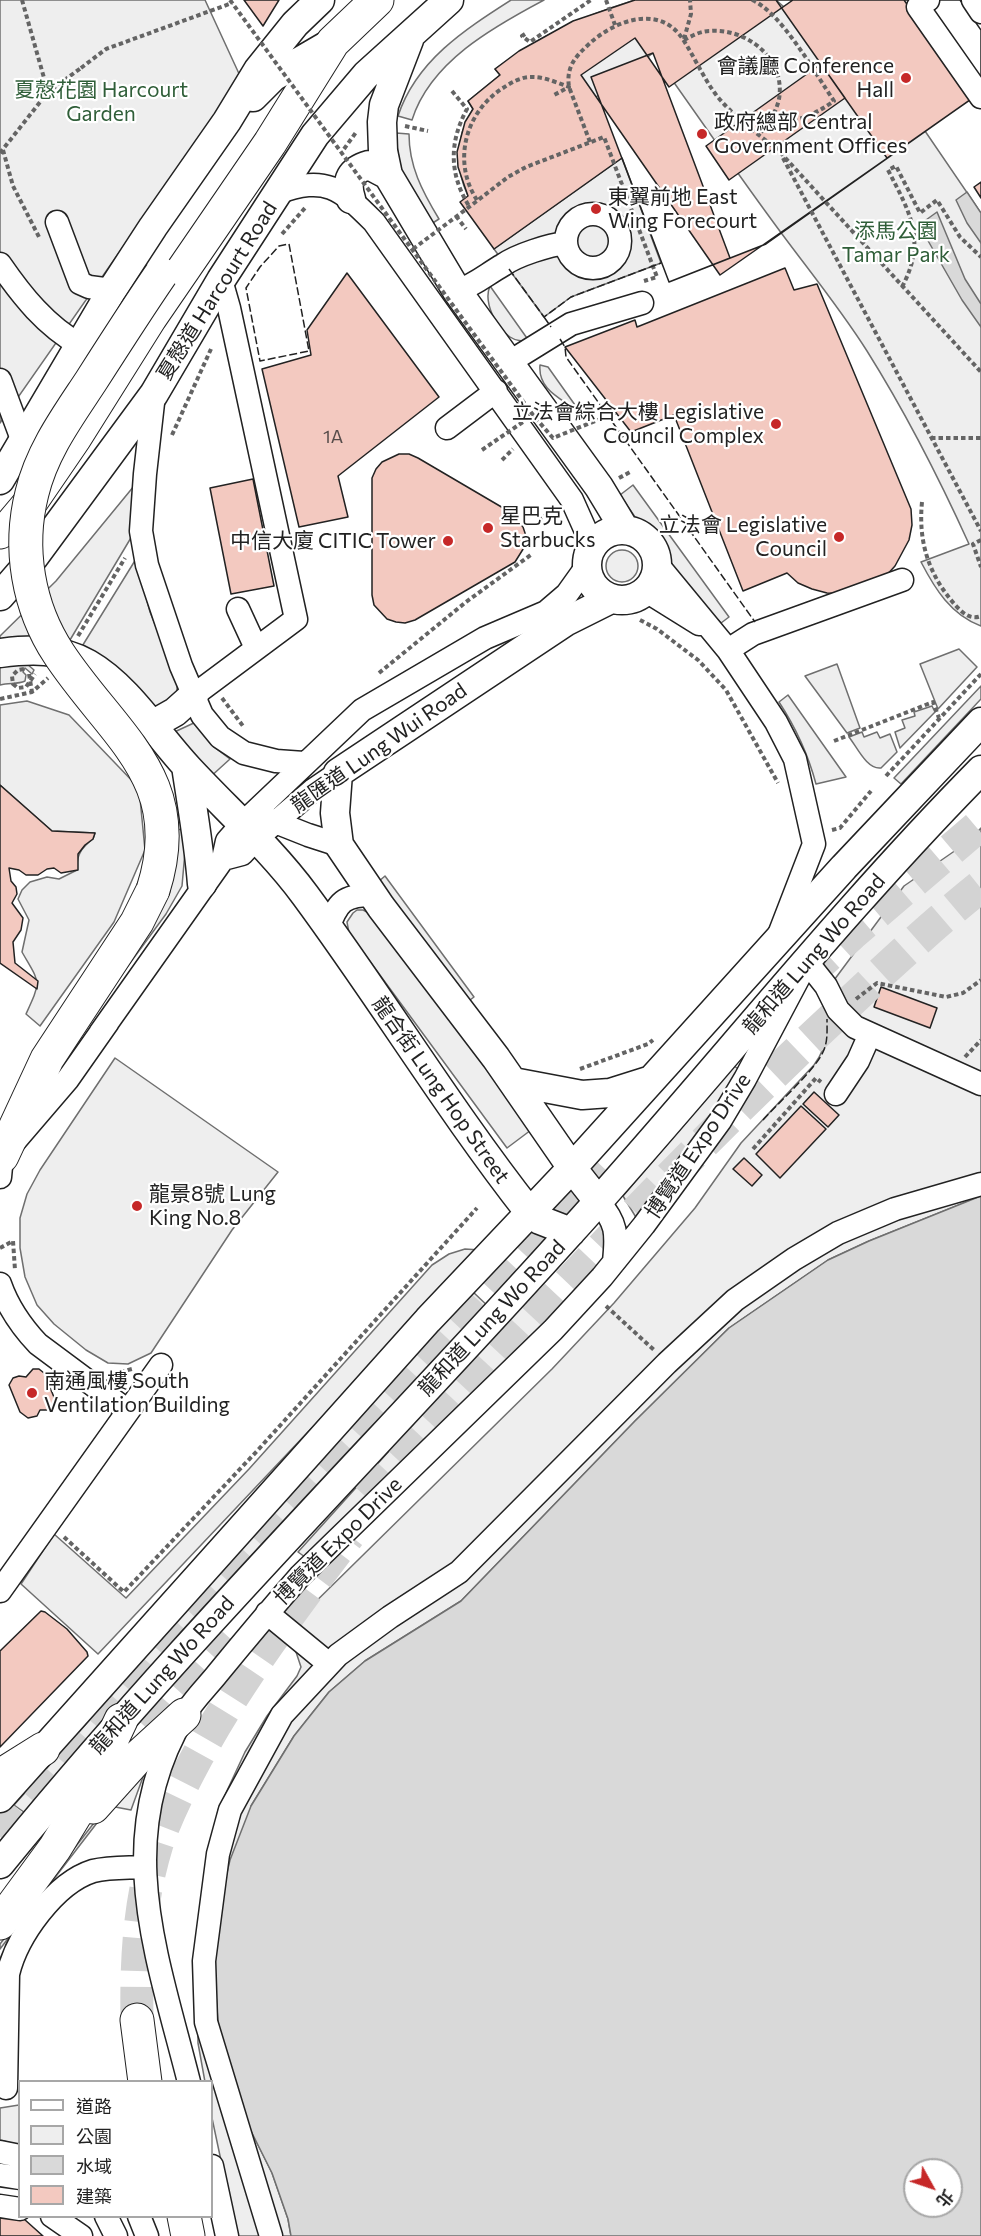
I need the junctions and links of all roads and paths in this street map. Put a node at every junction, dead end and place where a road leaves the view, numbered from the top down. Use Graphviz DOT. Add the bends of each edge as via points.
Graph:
graph roads {
  1 [pos="22,0"];
  2 [pos="321,0"];
  3 [pos="377,0"];
  4 [pos="449,0"];
  5 [pos="591,0"];
  6 [pos="606,0"];
  7 [pos="691,0"];
  8 [pos="752,0"];
  9 [pos="928,0"];
  10 [pos="973,0"];
  11 [pos="231,2"];
  12 [pos="300,12"];
  13 [pos="981,12"];
  14 [pos="615,25"];
  15 [pos="412,32"];
  16 [pos="525,34"];
  17 [pos="684,40"];
  18 [pos="333,42"];
  19 [pos="568,87"];
  20 [pos="452,91"];
  21 [pos="48,92"];
  22 [pos="554,95"];
  23 [pos="981,97"];
  24 [pos="227,121"];
  25 [pos="769,123"];
  26 [pos="759,135"];
  27 [pos="590,142"];
  28 [pos="779,151"];
  29 [pos="0,153"];
  30 [pos="388,175"];
  31 [pos="277,193"];
  32 [pos="351,199"];
  33 [pos="477,200"];
  34 [pos="471,205"];
  35 [pos="456,216"];
  36 [pos="57,222"];
  37 [pos="466,230"];
  38 [pos="566,243"];
  39 [pos="413,249"];
  40 [pos="981,257"];
  41 [pos="0,264"];
  42 [pos="221,280"];
  43 [pos="902,286"];
  44 [pos="112,290"];
  45 [pos="457,291"];
  46 [pos="638,294"];
  47 [pos="80,345"];
  48 [pos="508,363"];
  49 [pos="981,372"];
  50 [pos="0,380"];
  51 [pos="496,391"];
  52 [pos="154,394"];
  53 [pos="183,409"];
  54 [pos="615,413"];
  55 [pos="533,414"];
  56 [pos="447,429"];
  57 [pos="171,438"];
  58 [pos="932,438"];
  59 [pos="981,438"];
  60 [pos="23,442"];
  61 [pos="482,450"];
  62 [pos="510,451"];
  63 [pos="502,460"];
  64 [pos="0,480"];
  65 [pos="922,502"];
  66 [pos="625,530"];
  67 [pos="141,531"];
  68 [pos="981,531"];
  69 [pos="0,532"];
  70 [pos="981,540"];
  71 [pos="532,554"];
  72 [pos="590,556"];
  73 [pos="657,564"];
  74 [pos="981,567"];
  75 [pos="902,580"];
  76 [pos="646,591"];
  77 [pos="0,596"];
  78 [pos="611,599"];
  79 [pos="238,609"];
  80 [pos="981,616"];
  81 [pos="640,620"];
  82 [pos="714,633"];
  83 [pos="256,648"];
  84 [pos="728,650"];
  85 [pos="0,653"];
  86 [pos="68,654"];
  87 [pos="35,674"];
  88 [pos="981,674"];
  89 [pos="376,676"];
  90 [pos="202,689"];
  91 [pos="0,699"];
  92 [pos="939,718"];
  93 [pos="981,722"];
  94 [pos="152,725"];
  95 [pos="245,728"];
  96 [pos="834,741"];
  97 [pos="304,763"];
  98 [pos="186,766"];
  99 [pos="981,770"];
  100 [pos="338,772"];
  101 [pos="886,776"];
  102 [pos="780,786"];
  103 [pos="872,791"];
  104 [pos="257,825"];
  105 [pos="813,839"];
  106 [pos="339,844"];
  107 [pos="223,859"];
  108 [pos="844,867"];
  109 [pos="202,884"];
  110 [pos="373,895"];
  111 [pos="176,925"];
  112 [pos="328,928"];
  113 [pos="776,942"];
  114 [pos="807,962"];
  115 [pos="981,980"];
  116 [pos="840,1013"];
  117 [pos="100,1033"];
  118 [pos="870,1034"];
  119 [pos="656,1038"];
  120 [pos="576,1071"];
  121 [pos="650,1080"];
  122 [pos="513,1082"];
  123 [pos="981,1084"];
  124 [pos="836,1094"];
  125 [pos="753,1149"];
  126 [pos="1,1164"];
  127 [pos="572,1168"];
  128 [pos="981,1184"];
  129 [pos="598,1201"];
  130 [pos="477,1208"];
  131 [pos="530,1213"];
  132 [pos="571,1232"];
  133 [pos="13,1241"];
  134 [pos="0,1248"];
  135 [pos="614,1262"];
  136 [pos="0,1284"];
  137 [pos="606,1306"];
  138 [pos="667,1363"];
  139 [pos="161,1365"];
  140 [pos="128,1411"];
  141 [pos="61,1534"];
  142 [pos="0,1591"];
  143 [pos="267,1612"];
  144 [pos="329,1664"];
  145 [pos="184,1715"];
  146 [pos="122,1720"];
  147 [pos="43,1749"];
  148 [pos="0,1776"];
  149 [pos="0,1798"];
  150 [pos="55,1848"];
  151 [pos="0,1864"];
  152 [pos="144,1867"];
  153 [pos="0,1923"];
  154 [pos="137,2020"];
  155 [pos="145,2080"];
  156 [pos="188,2080"];
  157 [pos="8,2088"];
  158 [pos="0,2152"];
  159 [pos="18,2156"];
  160 [pos="213,2171"];
  161 [pos="0,2175"];
  162 [pos="18,2178"];
  163 [pos="0,2206"];
  164 [pos="18,2209"];
  165 [pos="54,2218"];
  166 [pos="107,2218"];
  167 [pos="139,2218"];
  168 [pos="184,2218"];
  169 [pos="81,2236"];
  170 [pos="116,2236"];
  171 [pos="147,2236"];
  172 [pos="189,2236"];
  173 [pos="227,2236"];
  174 [pos="271,2236"];
  1 -- 21 [label="path"];
  2 -- 12 [label="main road, 夏慤道 Harcourt Road"];
  3 -- 18 [label="highway, 夏慤道 Harcourt Road"];
  4 -- 15 [label="main road, 夏慤道 Harcourt Road"];
  5 -- 16 [label="path" via="530,42 522,36"];
  6 -- 14 [label="path"];
  7 -- 17 [label="path"];
  8 -- 25 [label="path" via="782,26 834,101 796,121"];
  9 -- 23 [label="street" via="918,7"];
  10 -- 13 [label="street"];
  11 -- 21 [label="path, bridge" via="106,49"];
  11 -- 39 [label="path, bridge"];
  12 -- 24 [label="main road, 夏慤道 Harcourt Road"];
  14 -- 17 [label="path" via="638,19 658,21"];
  14 -- 19 [label="path" via="572,61"];
  15 -- 30 [label="main road" via="384,105 383,151"];
  15 -- 31 [label="main road, 夏慤道 Harcourt Road" via="366,75 315,135"];
  17 -- 25 [label="path" via="707,31 720,31 749,39 763,49 778,79 779,97"];
  17 -- 26 [label="path" via="713,91"];
  18 -- 24 [label="main road, 夏慤道 Harcourt Road" via="273,77"];
  18 -- 69 [label="highway, 夏慤道 Harcourt Road" via="67,449 33,499"];
  18 -- 126 [label="highway, bridge" via="287,88 253,132 51,445 32,492 26,556 31,591 42,624 70,670 146,770 161,818 163,841 153,890 137,922 47,1059"];
  19 -- 22 [label="path"];
  19 -- 27 [label="path"];
  19 -- 33 [label="path" via="532,76 507,85 486,102 471,124 464,152 467,180"];
  20 -- 34 [label="path" via="467,108 455,136 453,168"];
  21 -- 29 [label="path"];
  24 -- 44 [label="main road, 夏慤道 Harcourt Road"];
  25 -- 26 [label="path"];
  26 -- 28 [label="path"];
  27 -- 33 [label="path" via="526,167"];
  27 -- 46 [label="path" via="604,137 657,277"];
  28 -- 43 [label="path"];
  28 -- 58 [label="path"];
  30 -- 32 [label="main road" via="369,165 357,168 349,178"];
  30 -- 45 [label="main road"];
  31 -- 32 [label="street" via="308,184 328,185"];
  31 -- 42 [label="main road, 夏慤道 Harcourt Road"];
  32 -- 51 [label="street" via="374,222"];
  33 -- 34 [label="path"];
  34 -- 35 [label="path, bridge"];
  35 -- 37 [label="path"];
  35 -- 39 [label="path, bridge"];
  36 -- 44 [label="street" via="81,283"];
  38 -- 45 [label="street" via="505,263"];
  39 -- 55 [label="path, bridge"];
  40 -- 43 [label="path" via="960,237 937,200 920,213 896,166 888,170 907,206 915,238 912,264"];
  41 -- 47 [label="street" via="39,314"];
  42 -- 52 [label="main road, 夏慤道 Harcourt Road"];
  42 -- 83 [label="street" via="296,619"];
  43 -- 49 [label="path"];
  44 -- 47 [label="main road, 夏慤道 Harcourt Road"];
  45 -- 48 [label="main road"];
  46 -- 48 [label="street" via="571,324"];
  47 -- 60 [label="main road, 夏慤道 Harcourt Road"];
  48 -- 66 [label="main road"];
  50 -- 60 [label="street"];
  51 -- 56 [label="street"];
  51 -- 72 [label="street" via="572,500"];
  52 -- 67 [label="street"];
  52 -- 77 [label="main road, 夏慤道 Harcourt Road" via="47,540"];
  53 -- 57 [label="path"];
  54 -- 55 [label="path, bridge" via="553,438"];
  55 -- 61 [label="path, bridge"];
  58 -- 59 [label="path"];
  58 -- 68 [label="path"];
  60 -- 64 [label="main road, 夏慤道 Harcourt Road"];
  62 -- 63 [label="path"];
  65 -- 80 [label="path" via="921,537 930,569 960,610 968,617"];
  66 -- 72 [label="main road, 龍匯道 Lung Wui Road" via="606,534"];
  66 -- 73 [label="main road" via="651,544"];
  67 -- 86 [label="path"];
  67 -- 90 [label="street" via="147,565 181,666"];
  70 -- 74 [label="path" via="973,544"];
  71 -- 89 [label="path"];
  72 -- 78 [label="main road" via="594,586"];
  72 -- 97 [label="street, 龍匯道 Lung Wui Road" via="567,594 546,612 485,638 362,710"];
  73 -- 76 [label="main road"];
  73 -- 82 [label="street"];
  75 -- 84 [label="street" via="753,634"];
  76 -- 78 [label="main road, 龍匯道 Lung Wui Road" via="629,599"];
  76 -- 82 [label="street"];
  78 -- 100 [label="main road, 龍匯道 Lung Wui Road" via="565,622"];
  79 -- 83 [label="street"];
  81 -- 102 [label="path" via="698,660 726,690"];
  82 -- 84 [label="street"];
  83 -- 90 [label="street"];
  84 -- 105 [label="street" via="776,722 795,759"];
  85 -- 86 [label="main road" via="25,650"];
  86 -- 94 [label="main road, 龍合街 Lung Hop Street" via="102,674"];
  87 -- 91 [label="path, bridge" via="28,685 18,688 12,675 18,670 24,669 30,675 32,692"];
  88 -- 92 [label="path"];
  90 -- 94 [label="main road"];
  90 -- 95 [label="path"];
  90 -- 97 [label="street" via="202,715 220,737 244,753"];
  92 -- 96 [label="path" via="933,702"];
  92 -- 101 [label="path"];
  93 -- 108 [label="main road, 龍和道 Lung Wo Road"];
  94 -- 98 [label="main road, 龍合街 Lung Hop Street"];
  97 -- 104 [label="street, 龍匯道 Lung Wui Road"];
  98 -- 104 [label="main road, 龍合街 Lung Hop Street"];
  98 -- 109 [label="main road"];
  99 -- 114 [label="main road, 龍和道 Lung Wo Road" via="912,841"];
  100 -- 104 [label="street, 龍匯道 Lung Wui Road"];
  100 -- 106 [label="main road" via="334,813"];
  103 -- 105 [label="path" via="840,828"];
  104 -- 106 [label="street"];
  104 -- 107 [label="street, 龍匯道 Lung Wui Road" via="242,854"];
  104 -- 112 [label="main road, 龍合街 Lung Hop Street"];
  105 -- 108 [label="street"];
  105 -- 113 [label="street"];
  106 -- 110 [label="main road"];
  107 -- 109 [label="street"];
  107 -- 117 [label="street"];
  108 -- 113 [label="main road, 龍和道 Lung Wo Road"];
  110 -- 112 [label="street" via="344,900"];
  110 -- 122 [label="main road"];
  111 -- 117 [label="street"];
  112 -- 131 [label="main road, 龍合街 Lung Hop Street" via="463,1124"];
  113 -- 121 [label="main road, 龍和道 Lung Wo Road"];
  114 -- 116 [label="street"];
  114 -- 129 [label="main road, 龍和道 Lung Wo Road"];
  114 -- 135 [label="street, 博覽道 Expo Drive" via="720,1121"];
  115 -- 116 [label="path" via="963,993 946,997 877,983"];
  116 -- 118 [label="street"];
  117 -- 126 [label="street"];
  118 -- 123 [label="street"];
  118 -- 124 [label="street"];
  119 -- 120 [label="path"];
  121 -- 122 [label="main road" via="610,1093 582,1095"];
  121 -- 127 [label="main road, 龍和道 Lung Wo Road"];
  122 -- 127 [label="main road"];
  124 -- 125 [label="path" via="816,1078"];
  127 -- 129 [label="main road"];
  127 -- 131 [label="main road, 龍和道 Lung Wo Road"];
  128 -- 138 [label="street" via="895,1209 838,1233 735,1300"];
  129 -- 132 [label="main road, 龍和道 Lung Wo Road"];
  129 -- 135 [label="street, 博覽道 Expo Drive" via="615,1224"];
  130 -- 141 [label="path" via="124,1592"];
  131 -- 132 [label="main road, 龍合街 Lung Hop Street"];
  131 -- 147 [label="main road, 龍和道 Lung Wo Road" via="428,1320"];
  132 -- 146 [label="main road, 龍和道 Lung Wo Road"];
  133 -- 134 [label="path"];
  135 -- 143 [label="street, 博覽道 Expo Drive" via="553,1330"];
  136 -- 140 [label="street" via="12,1311 33,1339"];
  137 -- 138 [label="path"];
  138 -- 144 [label="street" via="459,1572 390,1617"];
  139 -- 140 [label="street"];
  140 -- 142 [label="street"];
  143 -- 144 [label="street"];
  143 -- 145 [label="street, 博覽道 Expo Drive"];
  144 -- 174 [label="street" via="282,1715 230,1810 218,1854 204,1961 206,2022"];
  145 -- 150 [label="highway" via="137,1758"];
  145 -- 152 [label="street, 博覽道 Expo Drive" via="159,1767 144,1833"];
  146 -- 150 [label="highway" via="80,1807"];
  146 -- 151 [label="main road, 龍和道 Lung Wo Road"];
  147 -- 148 [label="highway"];
  147 -- 149 [label="main road, 龍和道 Lung Wo Road"];
  150 -- 153 [label="highway"];
  152 -- 156 [label="street, 博覽道 Expo Drive" via="159,1966"];
  152 -- 157 [label="street" via="110,1868 75,1879 48,1904 19,1942 7,1983"];
  154 -- 155 [label="highway"];
  158 -- 159 [label="street"];
  160 -- 173 [label="street"];
  161 -- 162 [label="street"];
  163 -- 164 [label="street"];
  165 -- 169 [label="street"];
  166 -- 170 [label="street"];
  167 -- 171 [label="street"];
  168 -- 172 [label="highway"];
}
